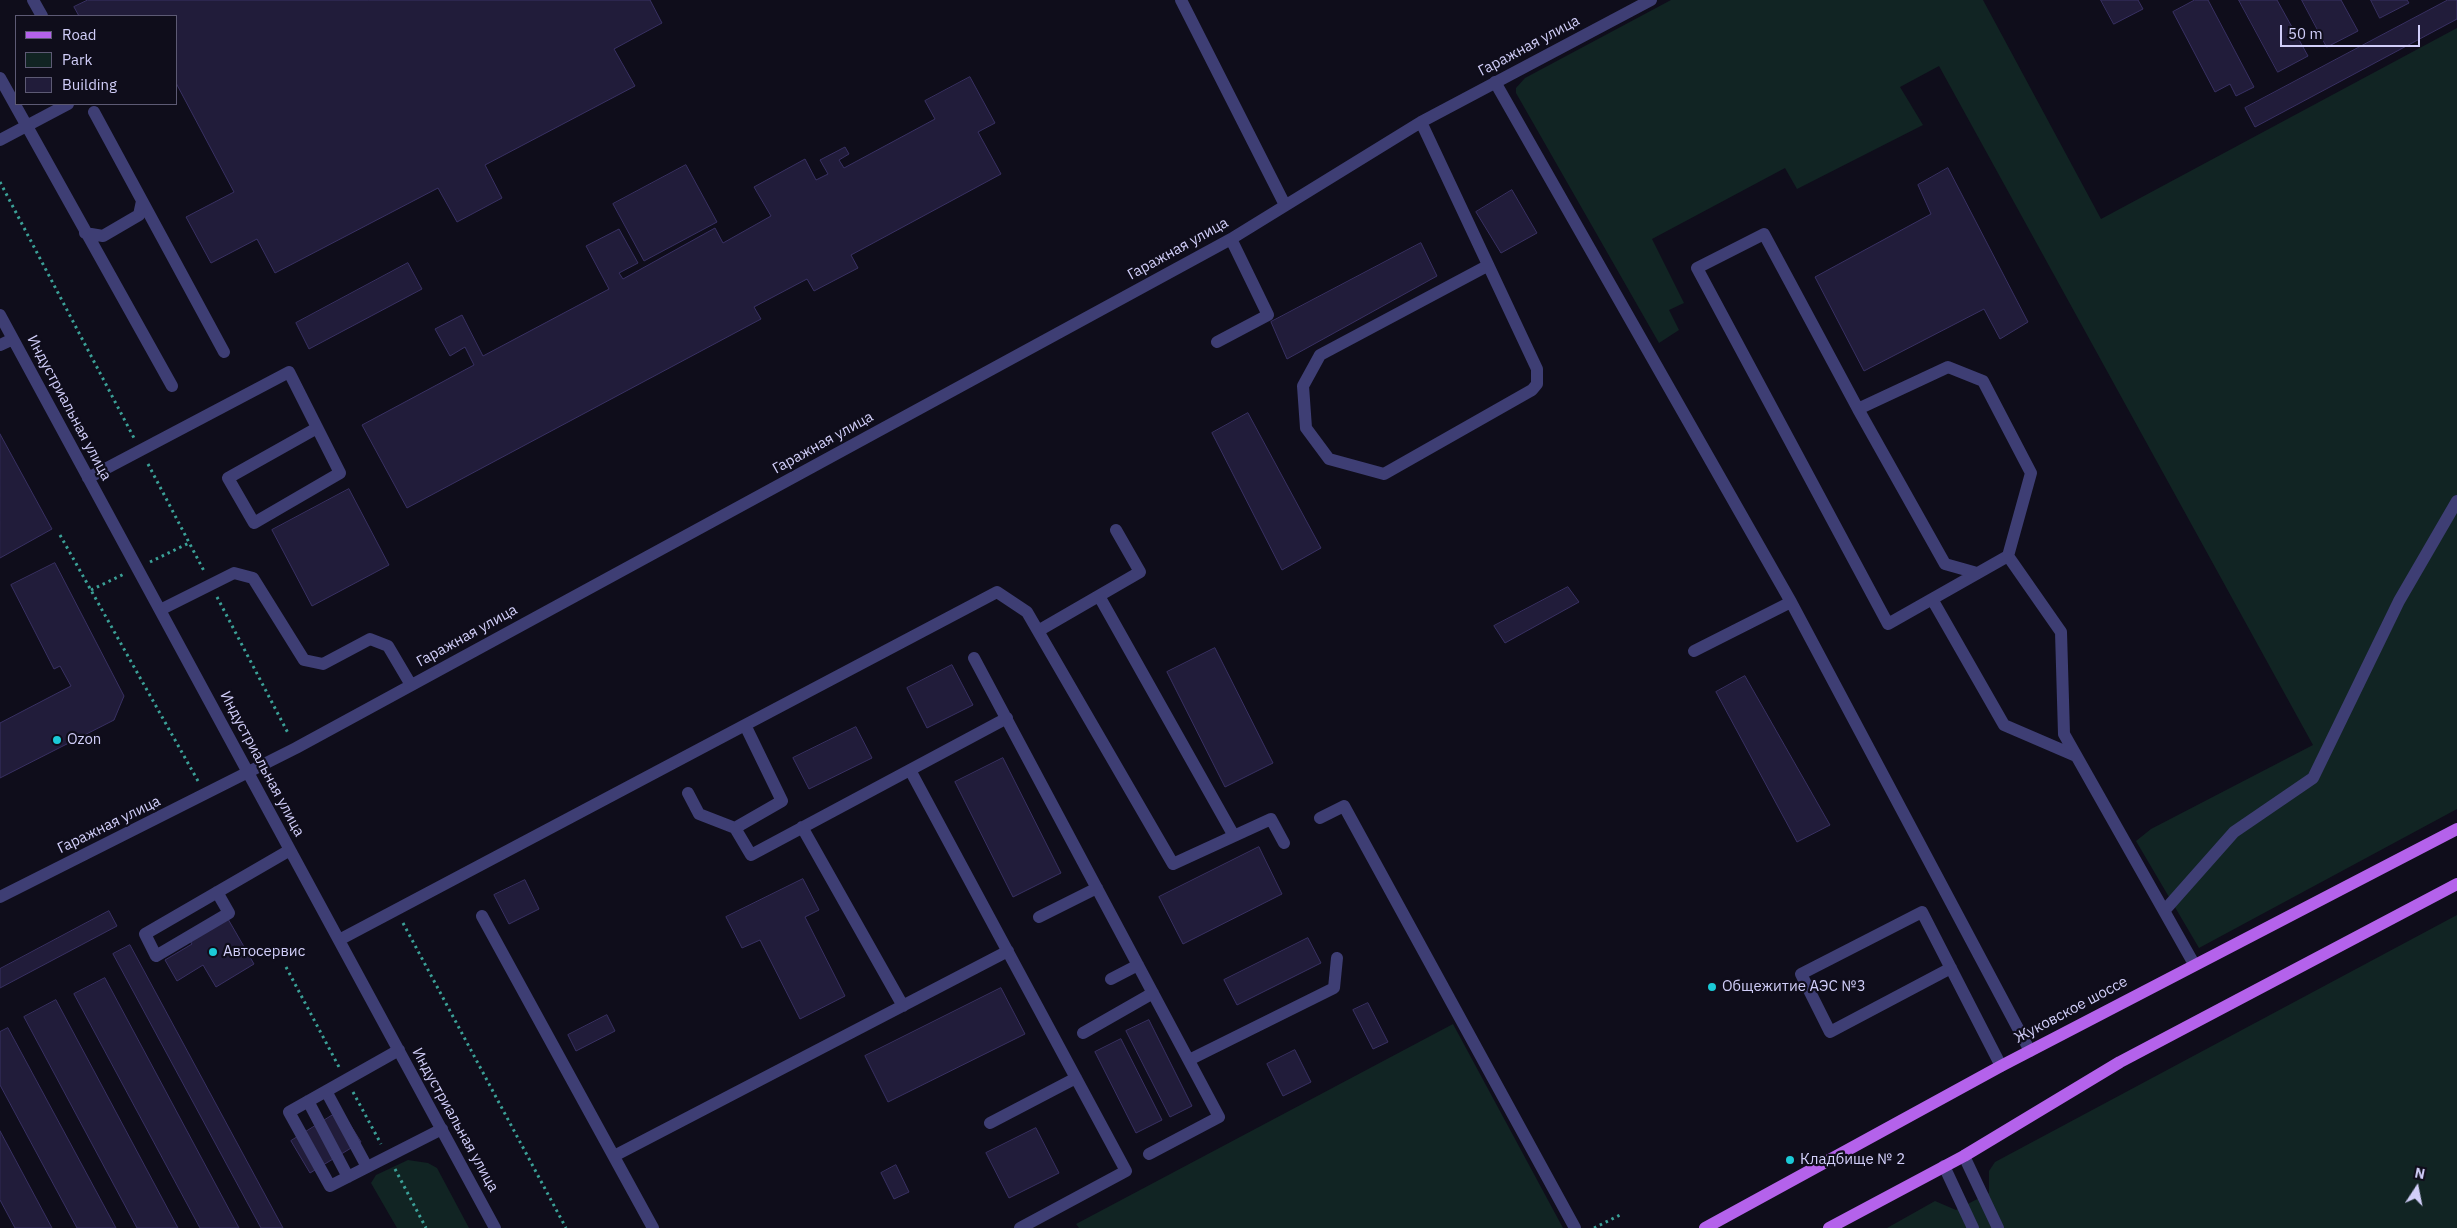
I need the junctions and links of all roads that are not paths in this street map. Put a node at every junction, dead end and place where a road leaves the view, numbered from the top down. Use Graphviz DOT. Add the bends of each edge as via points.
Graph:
graph roads {
  1 [pos="33,0"];
  2 [pos="1181,0"];
  3 [pos="1651,0"];
  4 [pos="41,15"];
  5 [pos="0,78"];
  6 [pos="1495,82"];
  7 [pos="66,105"];
  8 [pos="94,112"];
  9 [pos="1421,122"];
  10 [pos="26,126"];
  11 [pos="0,140"];
  12 [pos="142,201"];
  13 [pos="1285,205"];
  14 [pos="85,233"];
  15 [pos="1231,239"];
  16 [pos="1488,266"];
  17 [pos="0,314"];
  18 [pos="13,338"];
  19 [pos="1218,342"];
  20 [pos="0,345"];
  21 [pos="224,352"];
  22 [pos="172,386"];
  23 [pos="1858,409"];
  24 [pos="317,428"];
  25 [pos="88,478"];
  26 [pos="2457,501"];
  27 [pos="1116,530"];
  28 [pos="2008,556"];
  29 [pos="1977,573"];
  30 [pos="1099,596"];
  31 [pos="1932,599"];
  32 [pos="1791,602"];
  33 [pos="160,610"];
  34 [pos="1038,630"];
  35 [pos="1694,651"];
  36 [pos="974,658"];
  37 [pos="411,685"];
  38 [pos="1006,718"];
  39 [pos="745,725"];
  40 [pos="2076,756"];
  41 [pos="910,770"];
  42 [pos="249,773"];
  43 [pos="688,793"];
  44 [pos="1320,818"];
  45 [pos="802,827"];
  46 [pos="735,828"];
  47 [pos="2457,829"];
  48 [pos="1234,836"];
  49 [pos="1284,843"];
  50 [pos="290,850"];
  51 [pos="2457,884"];
  52 [pos="1097,888"];
  53 [pos="217,892"];
  54 [pos="0,897"];
  55 [pos="2164,911"];
  56 [pos="482,916"];
  57 [pos="1039,916"];
  58 [pos="339,940"];
  59 [pos="1008,951"];
  60 [pos="1337,958"];
  61 [pos="2194,964"];
  62 [pos="1138,965"];
  63 [pos="1951,968"];
  64 [pos="1111,979"];
  65 [pos="1153,993"];
  66 [pos="902,1006"];
  67 [pos="1083,1033"];
  68 [pos="399,1050"];
  69 [pos="2030,1051"];
  70 [pos="1189,1060"];
  71 [pos="2001,1066"];
  72 [pos="1076,1078"];
  73 [pos="326,1091"];
  74 [pos="308,1101"];
  75 [pos="990,1124"];
  76 [pos="442,1129"];
  77 [pos="1149,1154"];
  78 [pos="614,1156"];
  79 [pos="1964,1156"];
  80 [pos="1944,1166"];
  81 [pos="367,1167"];
  82 [pos="348,1177"];
  83 [pos="496,1228"];
  84 [pos="653,1228"];
  85 [pos="1020,1228"];
  86 [pos="1575,1228"];
  87 [pos="1705,1228"];
  88 [pos="1830,1228"];
  89 [pos="1973,1228"];
  90 [pos="1998,1228"];
  1 -- 4 [label="street"];
  2 -- 13 [label="street"];
  3 -- 6 [label="street, Гаражная улица"];
  5 -- 10 [label="street"];
  6 -- 9 [label="street, Гаражная улица"];
  6 -- 32 [label="street"];
  7 -- 10 [label="street"];
  8 -- 12 [label="street"];
  9 -- 13 [label="street, Гаражная улица"];
  9 -- 16 [label="street"];
  10 -- 11 [label="street"];
  10 -- 14 [label="street"];
  12 -- 14 [label="street" via="139,215 103,236"];
  12 -- 21 [label="street"];
  13 -- 15 [label="street, Гаражная улица"];
  14 -- 22 [label="street"];
  15 -- 19 [label="street" via="1268,315"];
  15 -- 37 [label="street, Гаражная улица"];
  16 -- 16 [label="street" via="1537,369 1537,384 1532,390 1384,474 1329,459 1306,428 1303,386 1320,355"];
  17 -- 18 [label="street, Индустриальная улица"];
  18 -- 20 [label="street"];
  18 -- 25 [label="street, Индустриальная улица"];
  23 -- 28 [label="street" via="1948,367 1984,381 2031,473"];
  23 -- 29 [label="street" via="1945,564"];
  23 -- 31 [label="street" via="1764,234 1697,268 1888,624"];
  24 -- 24 [label="street" via="340,473 254,523 228,478"];
  24 -- 25 [label="street" via="289,372"];
  25 -- 33 [label="street, Индустриальная улица"];
  26 -- 55 [label="street" via="2399,601 2314,778 2234,832"];
  27 -- 30 [label="street" via="1140,572"];
  28 -- 29 [label="street"];
  28 -- 40 [label="street" via="2061,632 2064,734"];
  29 -- 31 [label="street"];
  30 -- 34 [label="street"];
  30 -- 48 [label="street"];
  31 -- 40 [label="street" via="2004,725"];
  32 -- 35 [label="street"];
  32 -- 69 [label="street"];
  33 -- 37 [label="street" via="234,573 252,578 304,660 324,664 370,639 388,646"];
  33 -- 42 [label="street, Индустриальная улица"];
  34 -- 39 [label="street" via="1027,612 998,592"];
  34 -- 48 [label="street" via="1173,864"];
  36 -- 38 [label="street"];
  37 -- 42 [label="street, Гаражная улица"];
  38 -- 41 [label="street"];
  38 -- 52 [label="street"];
  39 -- 46 [label="street" via="782,802"];
  39 -- 58 [label="street"];
  40 -- 55 [label="street"];
  41 -- 45 [label="street"];
  41 -- 59 [label="street"];
  42 -- 50 [label="street, Индустриальная улица"];
  42 -- 54 [label="street, Гаражная улица"];
  43 -- 46 [label="street" via="699,814"];
  44 -- 86 [label="street" via="1344,806"];
  45 -- 46 [label="street" via="751,855"];
  45 -- 66 [label="street"];
  47 -- 61 [label="main road, Жуковское шоссе"];
  48 -- 49 [label="street" via="1270,819"];
  50 -- 53 [label="street" via="170,919 145,934 156,956 229,913"];
  50 -- 58 [label="street, Индустриальная улица"];
  51 -- 79 [label="main road" via="2120,1062"];
  52 -- 57 [label="street"];
  52 -- 62 [label="street"];
  55 -- 61 [label="street"];
  56 -- 78 [label="street"];
  58 -- 68 [label="street, Индустриальная улица"];
  59 -- 66 [label="street"];
  59 -- 72 [label="street"];
  60 -- 70 [label="street" via="1334,988"];
  61 -- 69 [label="main road, Жуковское шоссе"];
  62 -- 64 [label="street"];
  62 -- 65 [label="street"];
  63 -- 71 [label="street" via="1830,1032 1801,974 1922,912 1930,929 1948,962"];
  65 -- 67 [label="street"];
  65 -- 70 [label="street"];
  66 -- 78 [label="street"];
  68 -- 73 [label="street"];
  68 -- 76 [label="street, Индустриальная улица"];
  69 -- 71 [label="main road, Жуковское шоссе"];
  70 -- 77 [label="street" via="1219,1117"];
  71 -- 87 [label="main road, Жуковское шоссе"];
  72 -- 75 [label="street"];
  72 -- 85 [label="street" via="1126,1171"];
  73 -- 74 [label="street"];
  73 -- 81 [label="street"];
  74 -- 82 [label="street"];
  74 -- 82 [label="street" via="289,1112 330,1186"];
  76 -- 81 [label="street"];
  76 -- 83 [label="street, Индустриальная улица"];
  78 -- 84 [label="street"];
  79 -- 80 [label="main road"];
  79 -- 90 [label="street"];
  80 -- 88 [label="main road"];
  80 -- 89 [label="street"];
  81 -- 82 [label="street"];
}
